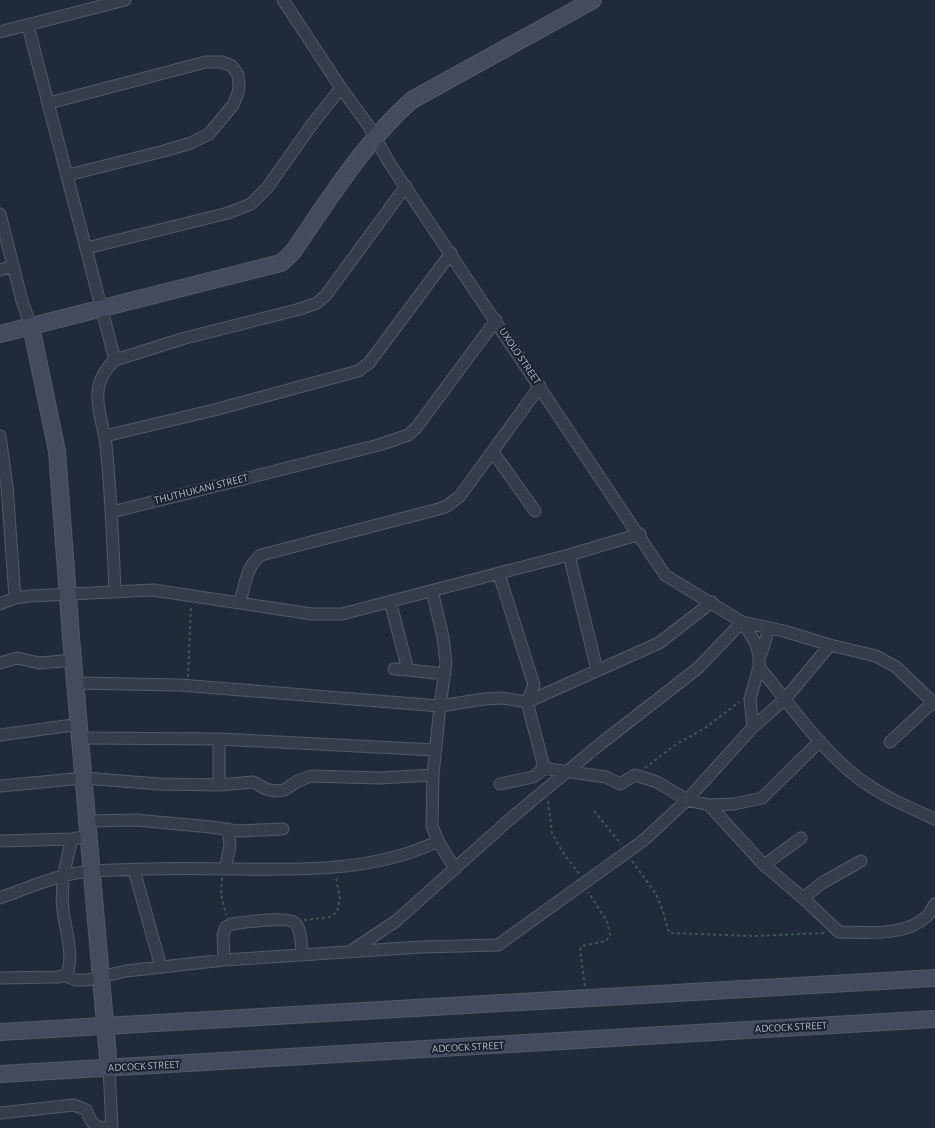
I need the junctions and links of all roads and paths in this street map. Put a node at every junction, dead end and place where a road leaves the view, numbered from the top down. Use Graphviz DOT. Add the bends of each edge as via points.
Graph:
graph roads {
  1 [pos="125,0"];
  2 [pos="283,0"];
  3 [pos="593,0"];
  4 [pos="28,26"];
  5 [pos="0,32"];
  6 [pos="341,88"];
  7 [pos="48,103"];
  8 [pos="374,137"];
  9 [pos="68,175"];
  10 [pos="406,186"];
  11 [pos="0,214"];
  12 [pos="87,248"];
  13 [pos="451,252"];
  14 [pos="13,266"];
  15 [pos="0,270"];
  16 [pos="102,308"];
  17 [pos="496,320"];
  18 [pos="31,326"];
  19 [pos="0,334"];
  20 [pos="115,360"];
  21 [pos="540,386"];
  22 [pos="0,436"];
  23 [pos="105,436"];
  24 [pos="493,452"];
  25 [pos="3,468"];
  26 [pos="535,511"];
  27 [pos="112,512"];
  28 [pos="640,534"];
  29 [pos="569,555"];
  30 [pos="499,574"];
  31 [pos="115,590"];
  32 [pos="432,590"];
  33 [pos="68,593"];
  34 [pos="192,596"];
  35 [pos="15,598"];
  36 [pos="390,601"];
  37 [pos="240,602"];
  38 [pos="712,602"];
  39 [pos="0,604"];
  40 [pos="742,622"];
  41 [pos="773,628"];
  42 [pos="830,645"];
  43 [pos="74,660"];
  44 [pos="760,662"];
  45 [pos="0,663"];
  46 [pos="394,669"];
  47 [pos="408,670"];
  48 [pos="597,670"];
  49 [pos="445,674"];
  50 [pos="75,683"];
  51 [pos="187,686"];
  52 [pos="751,692"];
  53 [pos="785,699"];
  54 [pos="527,702"];
  55 [pos="934,703"];
  56 [pos="440,706"];
  57 [pos="754,728"];
  58 [pos="80,731"];
  59 [pos="0,735"];
  60 [pos="219,739"];
  61 [pos="820,741"];
  62 [pos="890,742"];
  63 [pos="436,750"];
  64 [pos="542,768"];
  65 [pos="569,771"];
  66 [pos="433,775"];
  67 [pos="635,775"];
  68 [pos="84,778"];
  69 [pos="500,784"];
  70 [pos="219,785"];
  71 [pos="0,786"];
  72 [pos="547,790"];
  73 [pos="686,800"];
  74 [pos="708,805"];
  75 [pos="594,811"];
  76 [pos="935,819"];
  77 [pos="88,829"];
  78 [pos="228,829"];
  79 [pos="283,829"];
  80 [pos="801,838"];
  81 [pos="72,839"];
  82 [pos="0,841"];
  83 [pos="438,841"];
  84 [pos="626,852"];
  85 [pos="860,861"];
  86 [pos="764,865"];
  87 [pos="335,868"];
  88 [pos="225,869"];
  89 [pos="455,869"];
  90 [pos="134,870"];
  91 [pos="92,871"];
  92 [pos="64,876"];
  93 [pos="584,884"];
  94 [pos="0,898"];
  95 [pos="803,898"];
  96 [pos="935,904"];
  97 [pos="296,924"];
  98 [pos="228,925"];
  99 [pos="839,932"];
  100 [pos="350,952"];
  101 [pos="302,955"];
  102 [pos="224,960"];
  103 [pos="161,967"];
  104 [pos="102,975"];
  105 [pos="65,976"];
  106 [pos="0,978"];
  107 [pos="935,978"];
  108 [pos="586,998"];
  109 [pos="935,1019"];
  110 [pos="106,1026"];
  111 [pos="0,1032"];
  112 [pos="109,1068"];
  113 [pos="0,1074"];
  114 [pos="0,1113"];
  115 [pos="112,1128"];
  1 -- 4 [label="street"];
  2 -- 6 [label="street, UXOLO STREET"];
  3 -- 8 [label="main road" via="412,100"];
  4 -- 5 [label="street"];
  4 -- 7 [label="street"];
  6 -- 8 [label="street, UXOLO STREET"];
  6 -- 12 [label="street" via="267,188 251,204 228,213"];
  7 -- 9 [label="street"];
  7 -- 9 [label="street" via="206,62 227,63 238,76 238,93 233,105 209,134 191,143 164,151"];
  8 -- 10 [label="street, UXOLO STREET"];
  8 -- 16 [label="main road" via="292,253 281,263"];
  9 -- 12 [label="street"];
  10 -- 13 [label="street, UXOLO STREET"];
  10 -- 20 [label="street" via="317,303 185,338"];
  11 -- 14 [label="street"];
  12 -- 16 [label="street"];
  13 -- 17 [label="street, UXOLO STREET"];
  13 -- 23 [label="street" via="370,363 358,371"];
  14 -- 15 [label="street"];
  14 -- 18 [label="street"];
  16 -- 18 [label="main road"];
  16 -- 20 [label="street"];
  17 -- 21 [label="street, UXOLO STREET"];
  17 -- 27 [label="street, THUTHUKANI STREET" via="416,428 408,435"];
  18 -- 19 [label="main road"];
  18 -- 33 [label="main road" via="57,452"];
  20 -- 23 [label="street" via="105,372 98,392"];
  21 -- 24 [label="street"];
  21 -- 28 [label="street, UXOLO STREET"];
  22 -- 25 [label="street"];
  23 -- 27 [label="street"];
  24 -- 26 [label="street"];
  24 -- 37 [label="street" via="460,496 447,506 261,555 252,564"];
  25 -- 35 [label="street"];
  27 -- 31 [label="street"];
  28 -- 29 [label="street"];
  28 -- 38 [label="street, UXOLO STREET" via="665,574"];
  29 -- 30 [label="street"];
  29 -- 48 [label="street"];
  30 -- 32 [label="street"];
  30 -- 54 [label="street" via="534,685"];
  31 -- 33 [label="street"];
  31 -- 34 [label="street" via="153,590"];
  32 -- 36 [label="street"];
  32 -- 49 [label="street" via="446,654"];
  33 -- 35 [label="street"];
  33 -- 43 [label="main road"];
  34 -- 37 [label="street"];
  34 -- 51 [label="path"];
  35 -- 39 [label="street"];
  36 -- 37 [label="street" via="342,614 322,615"];
  36 -- 47 [label="street"];
  38 -- 40 [label="street"];
  38 -- 48 [label="street" via="659,643"];
  40 -- 41 [label="street"];
  40 -- 44 [label="street" via="758,645"];
  40 -- 65 [label="street" via="698,668"];
  41 -- 42 [label="street"];
  41 -- 44 [label="street" via="763,643"];
  42 -- 53 [label="street"];
  42 -- 55 [label="street" via="876,656 896,667"];
  43 -- 45 [label="street" via="39,664 17,658"];
  43 -- 50 [label="main road"];
  44 -- 52 [label="street"];
  44 -- 53 [label="street"];
  46 -- 47 [label="street"];
  47 -- 49 [label="street"];
  48 -- 54 [label="street"];
  49 -- 56 [label="street"];
  50 -- 51 [label="street"];
  50 -- 58 [label="main road"];
  51 -- 56 [label="street"];
  52 -- 57 [label="street"];
  52 -- 67 [label="path" via="706,728 675,745"];
  53 -- 57 [label="street"];
  53 -- 61 [label="street"];
  54 -- 56 [label="street" via="502,698"];
  54 -- 64 [label="street"];
  55 -- 62 [label="street"];
  56 -- 63 [label="street"];
  57 -- 73 [label="street"];
  58 -- 59 [label="street"];
  58 -- 60 [label="street"];
  58 -- 68 [label="main road"];
  60 -- 63 [label="street"];
  60 -- 70 [label="street"];
  61 -- 74 [label="street" via="762,798 734,804"];
  61 -- 76 [label="street" via="852,773 872,788"];
  63 -- 66 [label="street"];
  64 -- 65 [label="street"];
  64 -- 69 [label="street" via="532,777"];
  65 -- 67 [label="street" via="606,777 620,784"];
  65 -- 72 [label="street"];
  66 -- 70 [label="street" via="379,778 311,776 279,791 270,791 253,782"];
  66 -- 83 [label="street" via="432,826"];
  67 -- 73 [label="street" via="657,782"];
  68 -- 70 [label="street" via="126,783"];
  68 -- 71 [label="street"];
  68 -- 77 [label="main road"];
  72 -- 89 [label="street"];
  72 -- 93 [label="path" via="552,833"];
  73 -- 74 [label="street"];
  73 -- 84 [label="street" via="644,840"];
  74 -- 86 [label="street"];
  75 -- 84 [label="path"];
  77 -- 78 [label="street" via="136,820"];
  77 -- 81 [label="street"];
  77 -- 91 [label="main road"];
  78 -- 79 [label="street" via="251,832"];
  78 -- 88 [label="street" via="230,846"];
  80 -- 86 [label="street"];
  81 -- 82 [label="street"];
  81 -- 92 [label="street"];
  83 -- 87 [label="street" via="411,853"];
  83 -- 89 [label="street"];
  84 -- 93 [label="street"];
  84 -- 99 [label="path" via="656,894 669,933 753,936"];
  85 -- 95 [label="street" via="822,883"];
  86 -- 95 [label="street"];
  87 -- 88 [label="street"];
  87 -- 97 [label="path" via="340,899 337,912 330,917 302,920"];
  88 -- 90 [label="street"];
  88 -- 98 [label="path" via="221,894"];
  89 -- 100 [label="street" via="396,921"];
  90 -- 91 [label="street"];
  90 -- 103 [label="street"];
  91 -- 92 [label="street"];
  91 -- 104 [label="main road"];
  92 -- 94 [label="street"];
  92 -- 105 [label="street" via="63,908 70,966"];
  93 -- 100 [label="street" via="498,945"];
  93 -- 108 [label="path" via="606,922 610,935 606,940 582,946 580,950"];
  95 -- 99 [label="street"];
  96 -- 99 [label="street" via="927,916 911,927 894,931"];
  97 -- 98 [label="street" via="291,920 280,920"];
  97 -- 101 [label="street"];
  98 -- 102 [label="street" via="223,935"];
  100 -- 101 [label="street"];
  101 -- 102 [label="street"];
  102 -- 103 [label="street"];
  103 -- 104 [label="street"];
  104 -- 105 [label="street" via="87,980"];
  104 -- 110 [label="main road"];
  105 -- 106 [label="street"];
  107 -- 108 [label="main road"];
  108 -- 110 [label="main road"];
  109 -- 112 [label="main road, ADCOCK STREET"];
  110 -- 111 [label="main road"];
  110 -- 112 [label="main road"];
  112 -- 113 [label="main road, ADCOCK STREET"];
  112 -- 115 [label="street"];
  114 -- 115 [label="street" via="74,1105 86,1110 92,1123 98,1128"];
}
